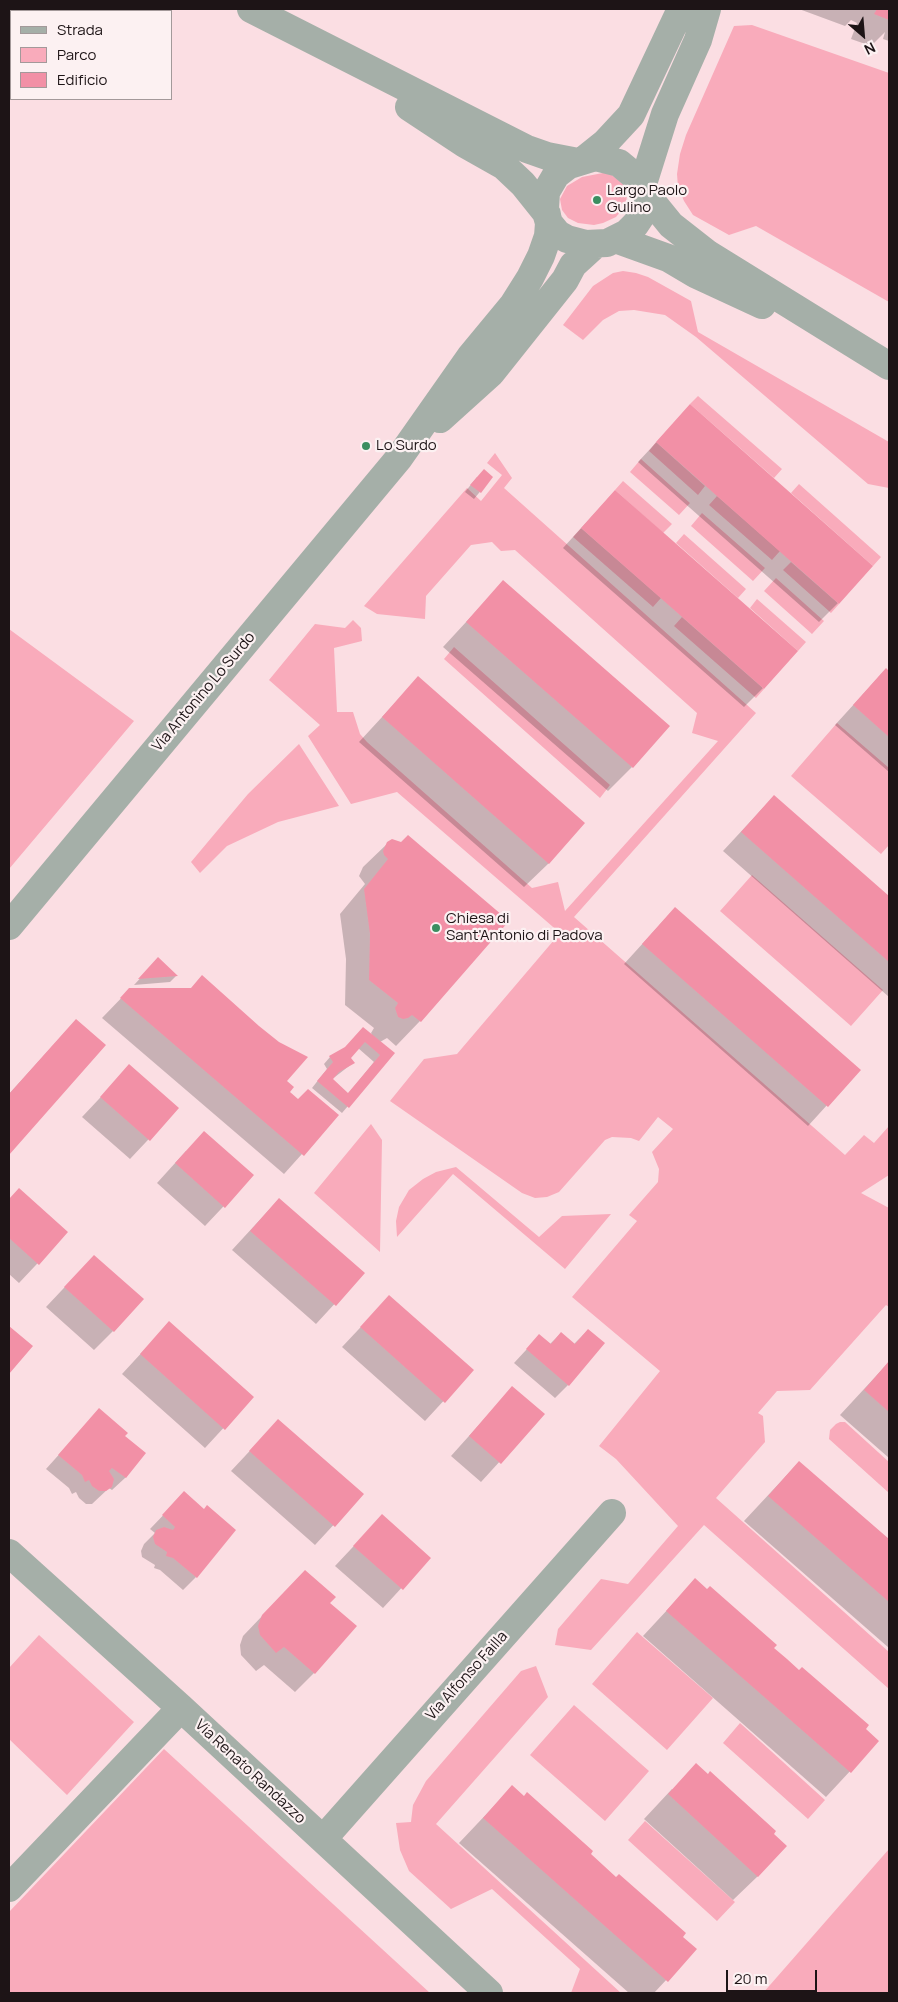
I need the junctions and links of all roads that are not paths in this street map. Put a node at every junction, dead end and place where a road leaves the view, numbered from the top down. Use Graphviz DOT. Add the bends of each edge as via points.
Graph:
graph roads {
  1 [pos="251,9"];
  2 [pos="681,9"];
  3 [pos="707,9"];
  4 [pos="302,34"];
  5 [pos="582,160"];
  6 [pos="643,190"];
  7 [pos="548,218"];
  8 [pos="607,242"];
  9 [pos="865,353"];
  10 [pos="889,366"];
  11 [pos="399,458"];
  12 [pos="9,926"];
  13 [pos="612,1513"];
  14 [pos="9,1554"];
  15 [pos="181,1708"];
  16 [pos="323,1839"];
  17 [pos="9,1888"];
  18 [pos="489,1993"];
  1 -- 4 [label="street"];
  2 -- 5 [label="street" via="631,115 605,143"];
  3 -- 6 [label="street" via="698,40 665,114"];
  4 -- 5 [label="street" via="526,149 547,156"];
  4 -- 7 [label="street" via="504,166 523,184"];
  5 -- 6 [label="street" via="595,157 619,163 631,171"];
  5 -- 7 [label="street" via="562,170 550,183 545,199"];
  6 -- 8 [label="street" via="644,205 635,225"];
  6 -- 9 [label="street" via="671,225 708,254"];
  7 -- 8 [label="street" via="558,234 576,243"];
  7 -- 11 [label="street" via="542,256 522,292 470,357"];
  8 -- 9 [label="street" via="668,258 695,274"];
  8 -- 11 [label="street" via="573,265 565,280 490,373"];
  9 -- 10 [label="street"];
  11 -- 12 [label="street, Via Antonino Lo Surdo"];
  13 -- 16 [label="street, Via Alfonso Failla"];
  14 -- 15 [label="street, Via Renato Randazzo"];
  15 -- 16 [label="street, Via Renato Randazzo"];
  15 -- 17 [label="street"];
  16 -- 18 [label="street, Via Renato Randazzo"];
}
